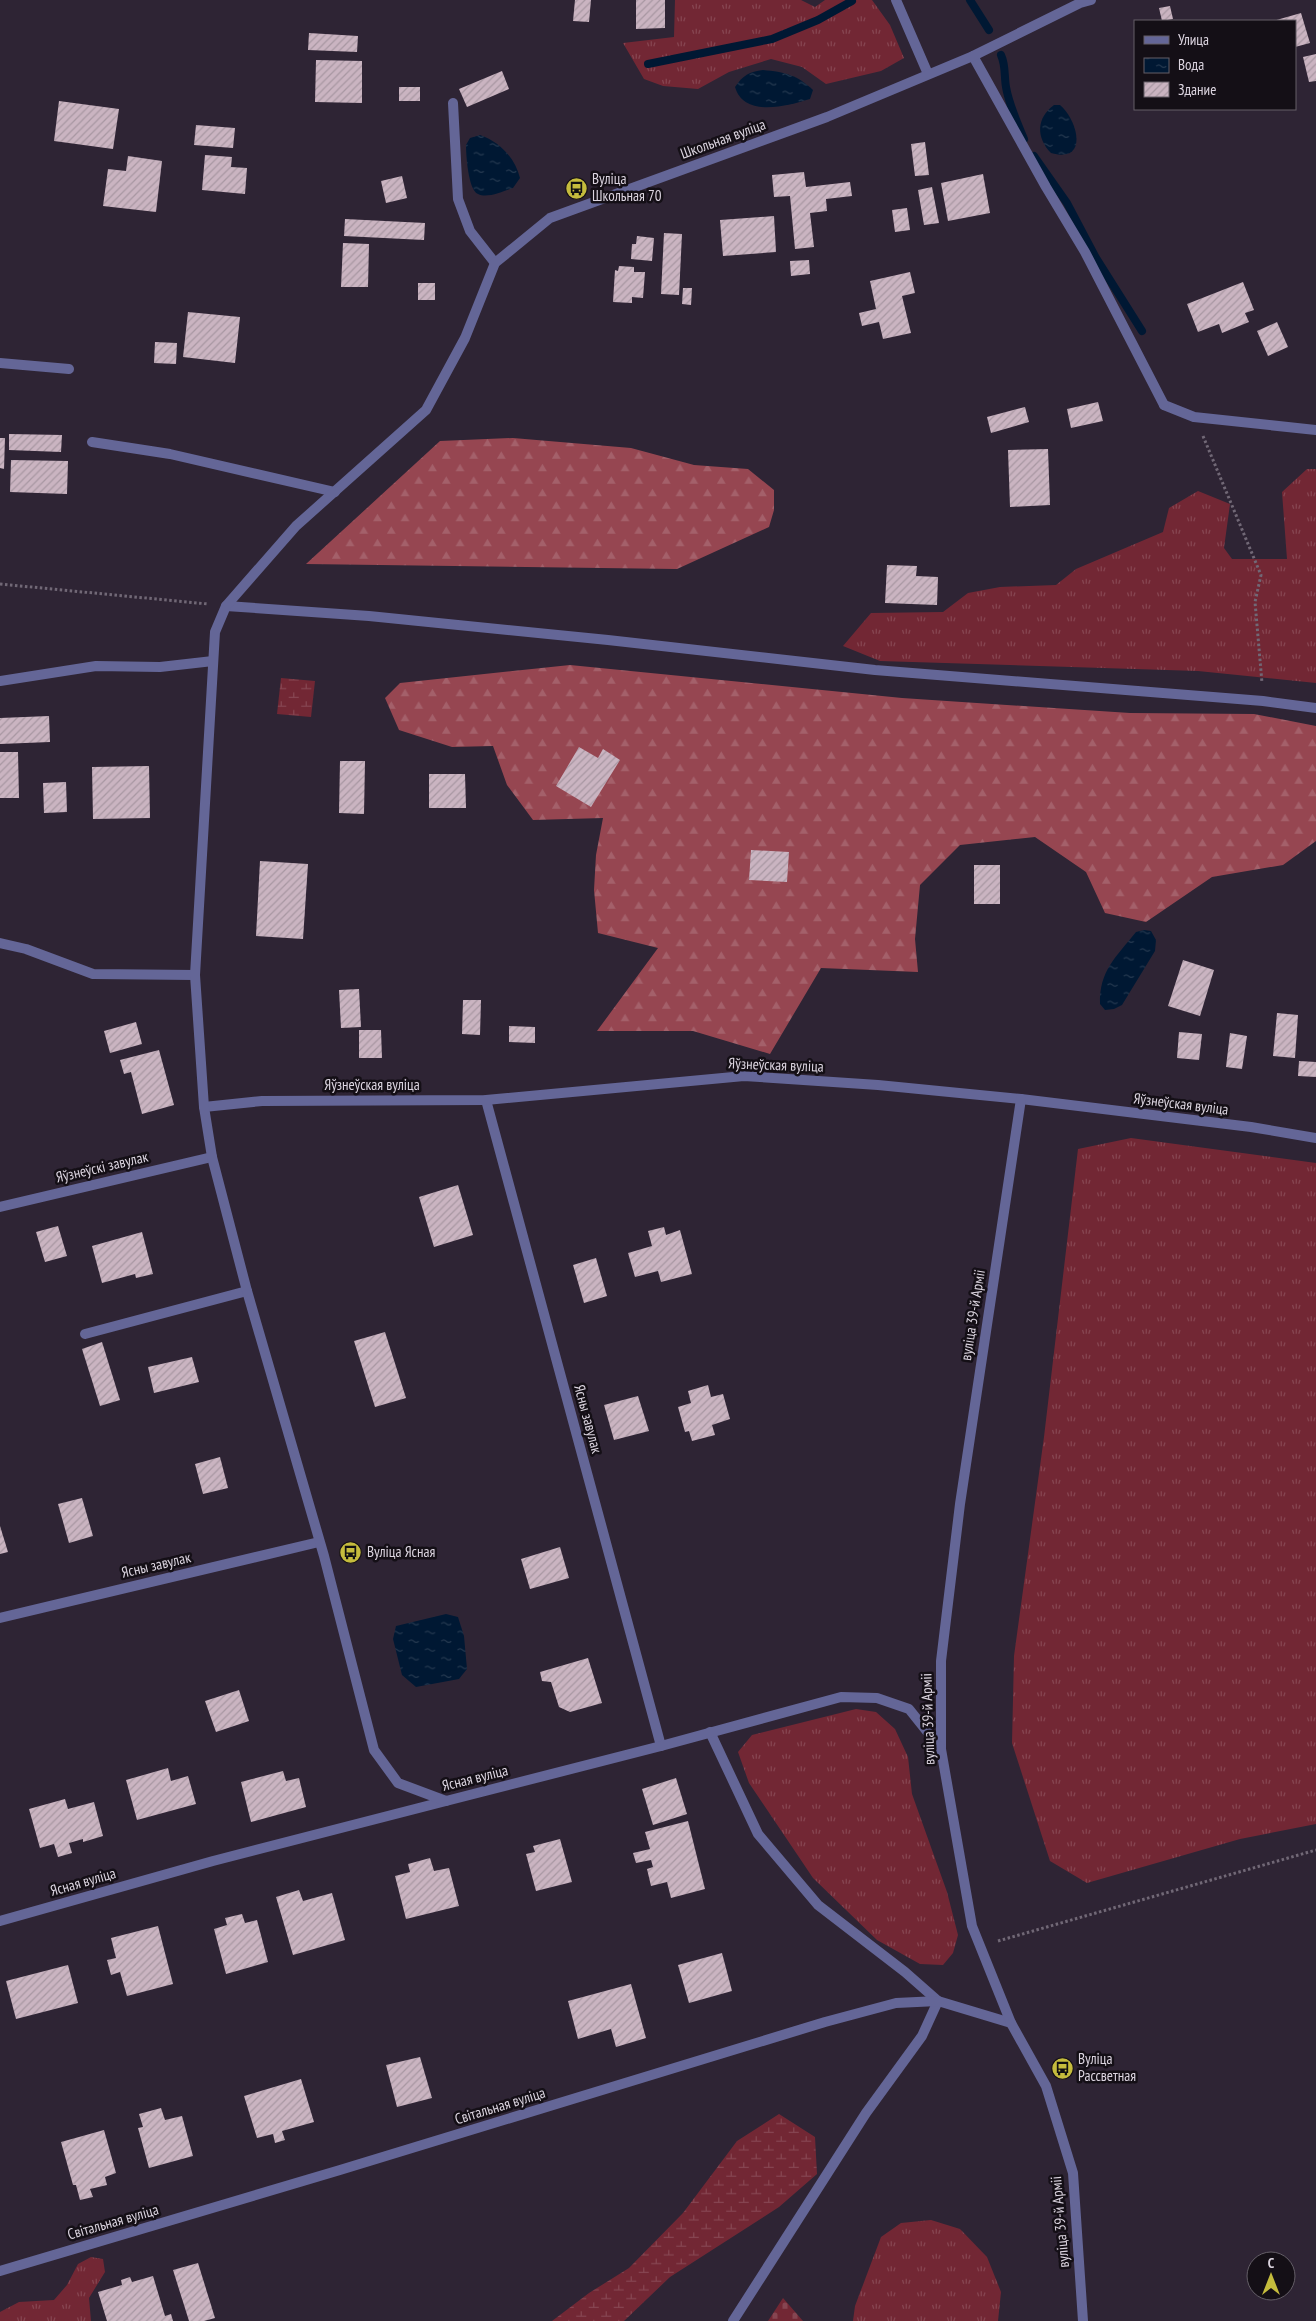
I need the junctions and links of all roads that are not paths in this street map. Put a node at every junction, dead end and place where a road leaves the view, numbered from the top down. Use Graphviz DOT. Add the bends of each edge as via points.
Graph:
graph roads {
  1 [pos="896,0"];
  2 [pos="1091,0"];
  3 [pos="973,56"];
  4 [pos="928,74"];
  5 [pos="453,103"];
  6 [pos="495,263"];
  7 [pos="0,363"];
  8 [pos="69,369"];
  9 [pos="1316,430"];
  10 [pos="92,442"];
  11 [pos="335,492"];
  12 [pos="226,606"];
  13 [pos="213,661"];
  14 [pos="0,681"];
  15 [pos="1316,708"];
  16 [pos="0,943"];
  17 [pos="195,975"];
  18 [pos="1021,1099"];
  19 [pos="486,1100"];
  20 [pos="204,1107"];
  21 [pos="1316,1138"];
  22 [pos="212,1157"];
  23 [pos="0,1207"];
  24 [pos="247,1291"];
  25 [pos="85,1334"];
  26 [pos="319,1542"];
  27 [pos="0,1618"];
  28 [pos="710,1732"];
  29 [pos="661,1746"];
  30 [pos="941,1749"];
  31 [pos="446,1801"];
  32 [pos="0,1921"];
  33 [pos="938,2001"];
  34 [pos="1011,2023"];
  35 [pos="0,2271"];
  36 [pos="733,2321"];
  37 [pos="1083,2321"];
  1 -- 4 [label="street"];
  2 -- 3 [label="street, Школьная вуліца"];
  3 -- 4 [label="street, Школьная вуліца"];
  3 -- 9 [label="street" via="1085,252 1164,405 1194,417"];
  4 -- 6 [label="street, Школьная вуліца" via="827,117 550,218"];
  5 -- 6 [label="street" via="458,199 470,231"];
  6 -- 11 [label="street, Школьная вуліца" via="465,338 426,410"];
  7 -- 8 [label="street"];
  10 -- 11 [label="street" via="170,454"];
  11 -- 12 [label="street, Школьная вуліца" via="296,526"];
  12 -- 13 [label="street, Школьная вуліца" via="215,632"];
  12 -- 15 [label="street" via="369,616 876,670"];
  13 -- 14 [label="street" via="160,667 96,666"];
  13 -- 17 [label="street, Школьная вуліца"];
  16 -- 17 [label="street" via="26,949 93,974"];
  17 -- 20 [label="street, Школьная вуліца"];
  18 -- 19 [label="street, Яўзнеўская вуліца" via="744,1076"];
  18 -- 21 [label="street, Яўзнеўская вуліца"];
  18 -- 30 [label="street, вуліца 39-й Арміі" via="958,1514 941,1662"];
  19 -- 20 [label="street, Яўзнеўская вуліца" via="262,1101"];
  19 -- 29 [label="street, Ясны завулак"];
  20 -- 22 [label="street, Школьная вуліца"];
  22 -- 23 [label="street, Яўзнеўскі завулак"];
  22 -- 24 [label="street, Школьная вуліца"];
  24 -- 25 [label="street"];
  24 -- 26 [label="street, Школьная вуліца"];
  26 -- 27 [label="street, Ясны завулак"];
  26 -- 31 [label="street, Школьная вуліца" via="374,1750 398,1783"];
  28 -- 29 [label="street, Ясная вуліца"];
  28 -- 30 [label="street, Ясная вуліца" via="842,1697 878,1698 909,1709"];
  28 -- 33 [label="street" via="758,1834 818,1904"];
  29 -- 31 [label="street, Ясная вуліца"];
  30 -- 34 [label="street, вуліца 39-й Арміі" via="972,1926"];
  31 -- 32 [label="street, Ясная вуліца" via="213,1861"];
  33 -- 34 [label="street, Світальная вуліца"];
  33 -- 35 [label="street, Світальная вуліца" via="896,2003 825,2022"];
  33 -- 36 [label="street" via="922,2036 866,2113"];
  34 -- 37 [label="street, вуліца 39-й Арміі" via="1046,2086 1073,2173"];
}
